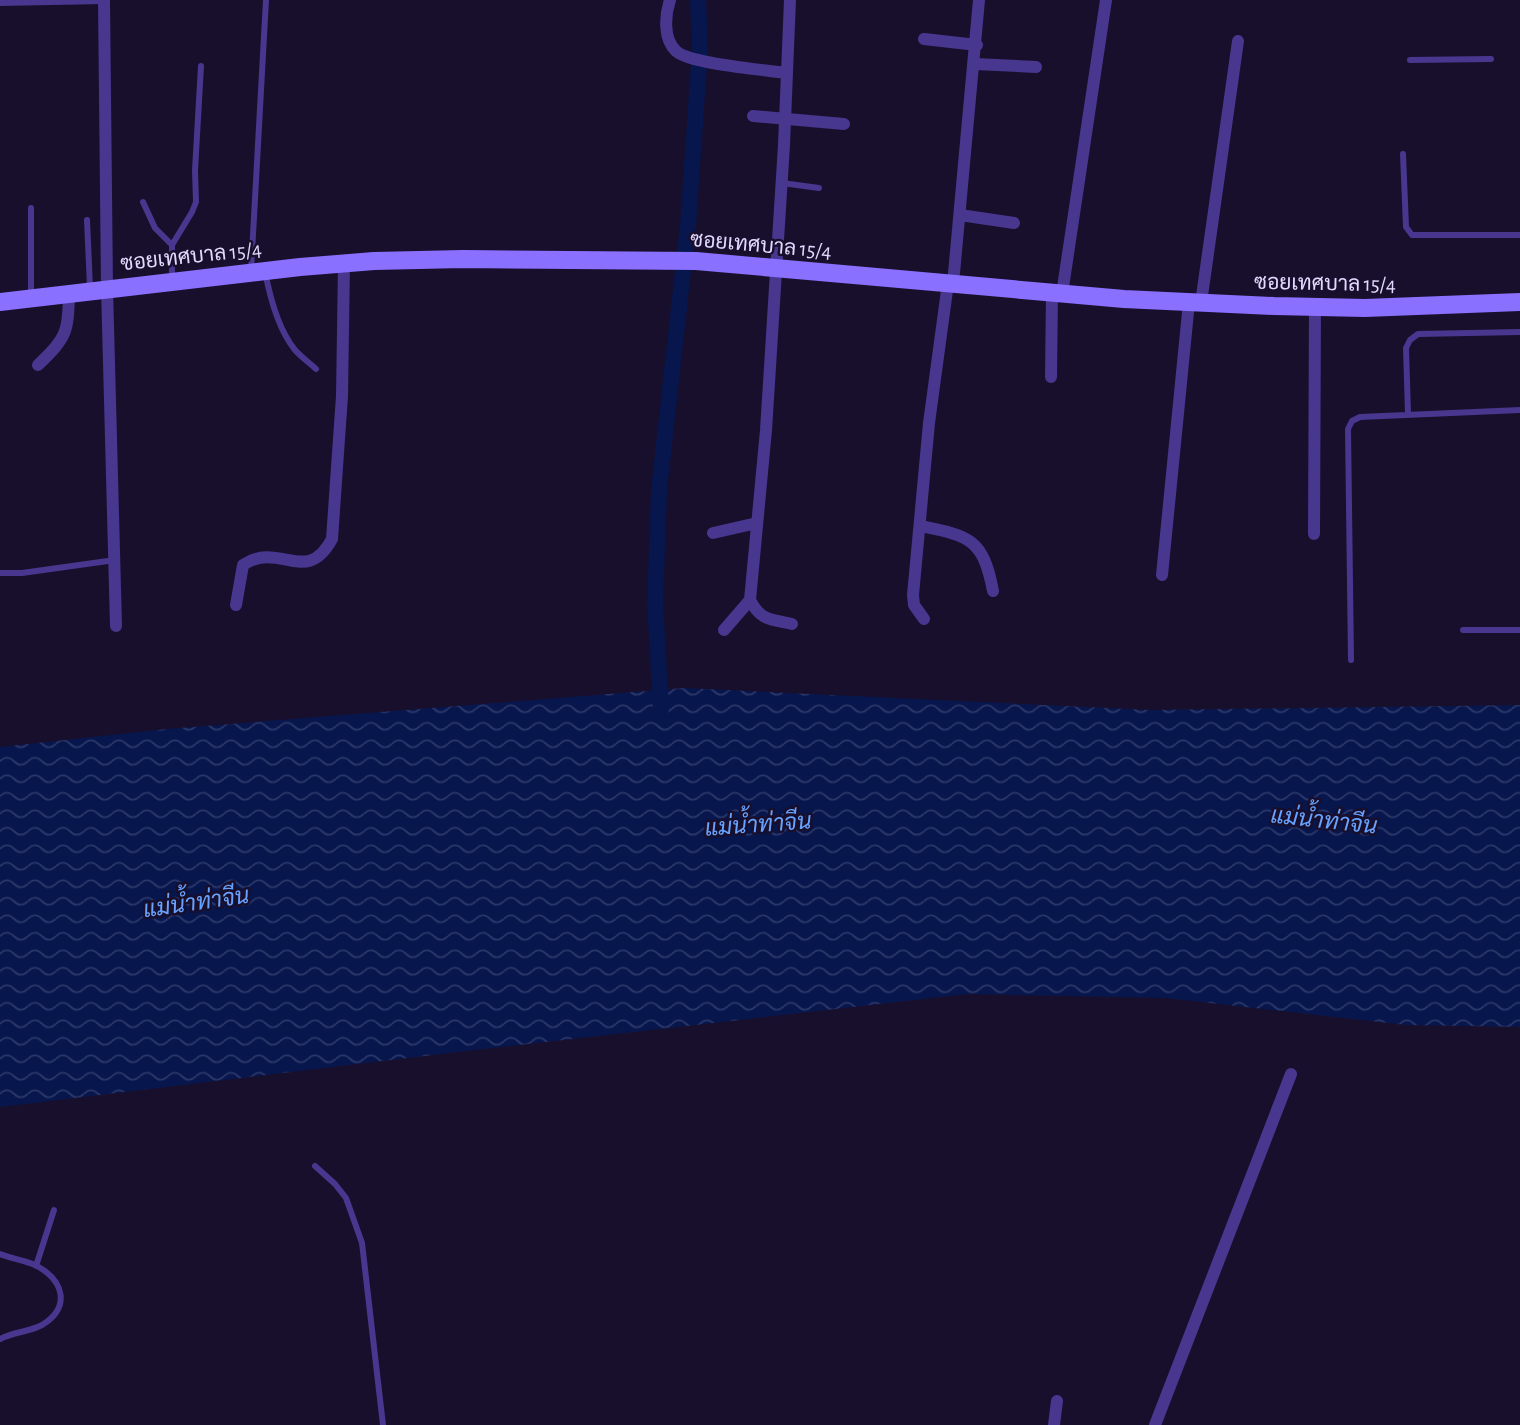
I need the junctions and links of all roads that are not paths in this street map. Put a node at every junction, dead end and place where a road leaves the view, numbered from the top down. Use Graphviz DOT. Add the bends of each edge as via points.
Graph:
graph roads {
  1 [pos="104,0"];
  2 [pos="266,0"];
  3 [pos="670,0"];
  4 [pos="790,0"];
  5 [pos="979,0"];
  6 [pos="1105,0"];
  7 [pos="0,4"];
  8 [pos="924,39"];
  9 [pos="1238,41"];
  10 [pos="977,45"];
  11 [pos="1491,59"];
  12 [pos="1409,60"];
  13 [pos="975,64"];
  14 [pos="201,65"];
  15 [pos="1036,67"];
  16 [pos="787,73"];
  17 [pos="752,116"];
  18 [pos="785,120"];
  19 [pos="845,124"];
  20 [pos="1403,154"];
  21 [pos="782,183"];
  22 [pos="820,188"];
  23 [pos="143,202"];
  24 [pos="31,208"];
  25 [pos="960,215"];
  26 [pos="88,220"];
  27 [pos="1014,223"];
  28 [pos="1520,235"];
  29 [pos="172,245"];
  30 [pos="344,263"];
  31 [pos="776,269"];
  32 [pos="258,271"];
  33 [pos="172,281"];
  34 [pos="950,284"];
  35 [pos="99,289"];
  36 [pos="69,293"];
  37 [pos="1057,294"];
  38 [pos="31,298"];
  39 [pos="0,302"];
  40 [pos="1195,302"];
  41 [pos="1520,302"];
  42 [pos="1315,307"];
  43 [pos="1520,332"];
  44 [pos="38,365"];
  45 [pos="316,369"];
  46 [pos="1051,377"];
  47 [pos="1520,410"];
  48 [pos="1408,414"];
  49 [pos="757,523"];
  50 [pos="920,526"];
  51 [pos="713,533"];
  52 [pos="1314,534"];
  53 [pos="115,560"];
  54 [pos="0,573"];
  55 [pos="1161,575"];
  56 [pos="993,591"];
  57 [pos="750,600"];
  58 [pos="236,604"];
  59 [pos="924,619"];
  60 [pos="792,624"];
  61 [pos="116,626"];
  62 [pos="1520,629"];
  63 [pos="724,630"];
  64 [pos="1463,630"];
  65 [pos="1350,660"];
  66 [pos="1291,1074"];
  67 [pos="314,1166"];
  68 [pos="54,1210"];
  69 [pos="0,1254"];
  70 [pos="36,1266"];
  71 [pos="0,1339"];
  72 [pos="1057,1401"];
  73 [pos="383,1425"];
  74 [pos="1054,1425"];
  75 [pos="1155,1425"];
  1 -- 7 [label="lane"];
  1 -- 35 [label="street"];
  2 -- 32 [label="lane"];
  3 -- 16 [label="street" via="666,24 676,51 691,59"];
  4 -- 16 [label="street"];
  5 -- 10 [label="street"];
  6 -- 37 [label="street"];
  8 -- 10 [label="street"];
  9 -- 40 [label="street"];
  10 -- 13 [label="street"];
  11 -- 12 [label="lane"];
  13 -- 15 [label="street"];
  13 -- 25 [label="street"];
  14 -- 29 [label="lane" via="196,202"];
  16 -- 18 [label="street"];
  17 -- 18 [label="street"];
  18 -- 19 [label="street"];
  18 -- 21 [label="street"];
  20 -- 28 [label="lane" via="1406,227 1412,235"];
  21 -- 22 [label="lane"];
  21 -- 31 [label="street"];
  23 -- 29 [label="lane" via="149,218"];
  24 -- 38 [label="lane"];
  25 -- 27 [label="street"];
  25 -- 34 [label="street"];
  26 -- 35 [label="lane"];
  29 -- 33 [label="lane"];
  30 -- 31 [label="street, ซอยเทศบาล 15/4" via="696,261"];
  30 -- 32 [label="street, ซอยเทศบาล 15/4"];
  30 -- 58 [label="street" via="342,396 332,540 316,561 254,557 243,565"];
  31 -- 34 [label="street, ซอยเทศบาล 15/4"];
  31 -- 49 [label="street"];
  32 -- 33 [label="street, ซอยเทศบาล 15/4"];
  32 -- 45 [label="lane" via="283,330 295,350"];
  33 -- 35 [label="street, ซอยเทศบาล 15/4"];
  34 -- 37 [label="street, ซอยเทศบาล 15/4"];
  34 -- 50 [label="street" via="929,423"];
  35 -- 36 [label="street, ซอยเทศบาล 15/4"];
  35 -- 53 [label="street"];
  36 -- 38 [label="street, ซอยเทศบาล 15/4"];
  36 -- 44 [label="street" via="66,332"];
  37 -- 40 [label="street, ซอยเทศบาล 15/4"];
  37 -- 46 [label="street"];
  38 -- 39 [label="street, ซอยเทศบาล 15/4"];
  40 -- 42 [label="street, ซอยเทศบาล 15/4"];
  40 -- 55 [label="street"];
  41 -- 42 [label="street, ซอยเทศบาล 15/4"];
  42 -- 52 [label="street"];
  43 -- 48 [label="lane" via="1418,334 1406,348"];
  47 -- 48 [label="lane"];
  48 -- 65 [label="lane" via="1360,417 1348,429"];
  49 -- 51 [label="street"];
  49 -- 57 [label="street"];
  50 -- 56 [label="street" via="968,539 985,559"];
  50 -- 59 [label="street" via="913,595"];
  53 -- 54 [label="lane"];
  53 -- 61 [label="street"];
  57 -- 60 [label="street" via="765,618"];
  57 -- 63 [label="street"];
  62 -- 64 [label="lane"];
  66 -- 75 [label="street"];
  67 -- 73 [label="lane" via="346,1198 356,1221"];
  68 -- 70 [label="lane"];
  69 -- 70 [label="lane"];
  70 -- 71 [label="lane" via="60,1289 61,1305 42,1324"];
  72 -- 74 [label="street"];
}
